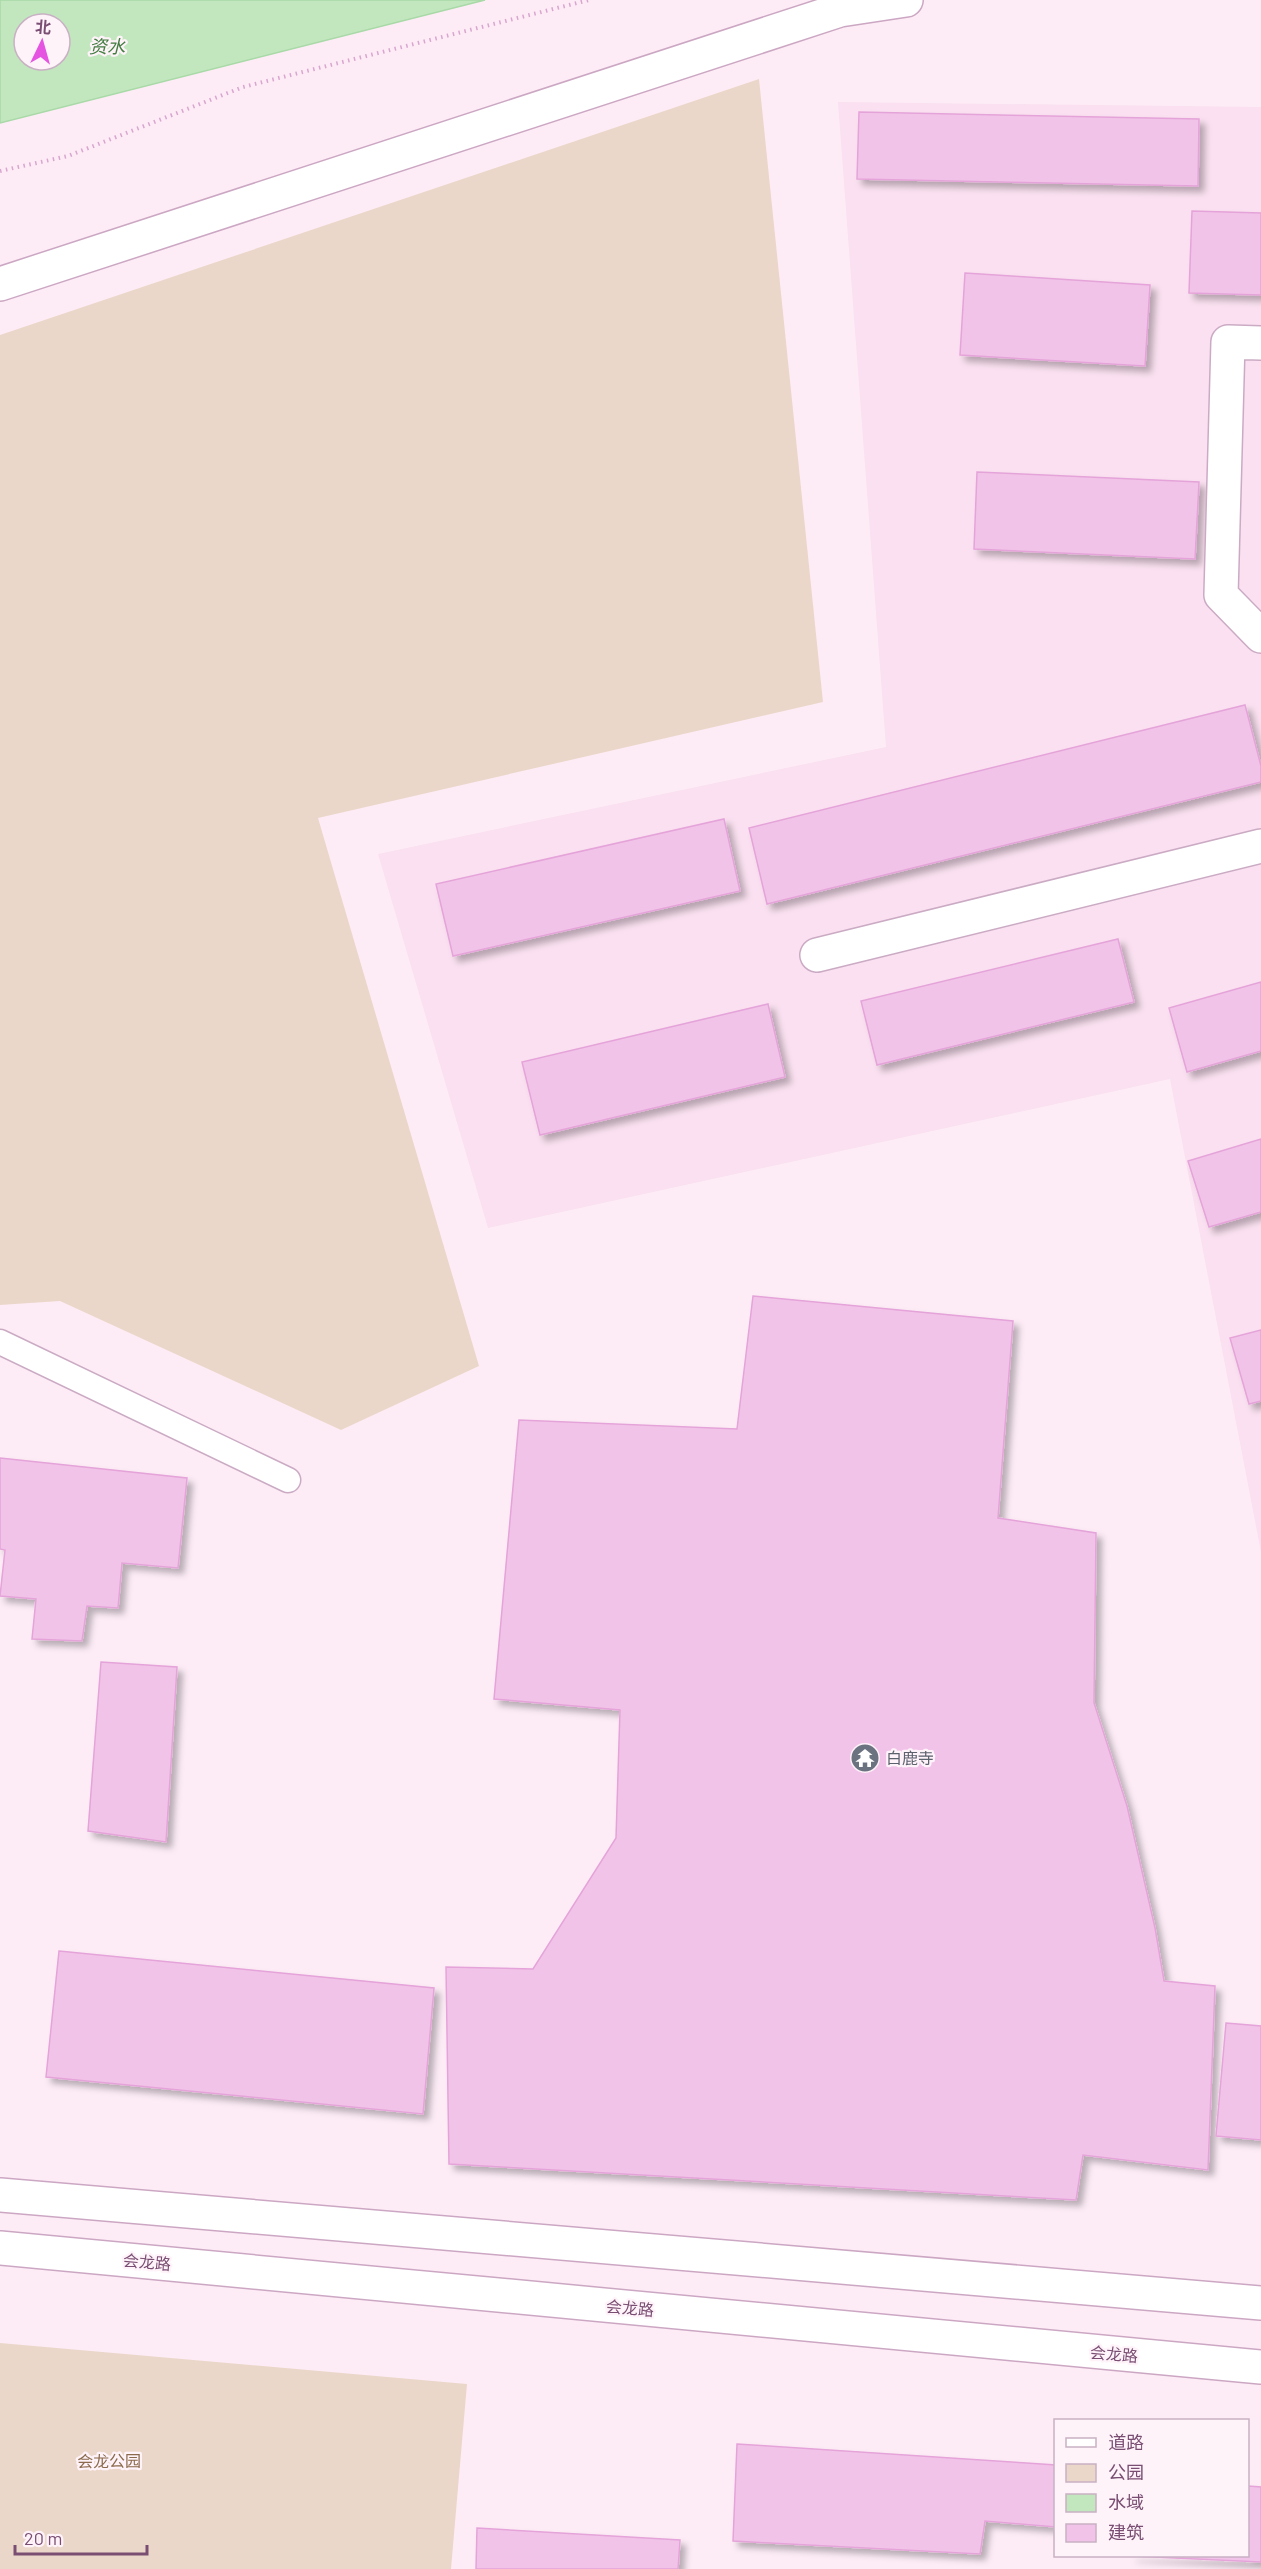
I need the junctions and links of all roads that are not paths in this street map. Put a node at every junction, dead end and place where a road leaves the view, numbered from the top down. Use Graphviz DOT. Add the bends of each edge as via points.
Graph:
graph roads {
  1 [pos="906,0"];
  2 [pos="0,284"];
  3 [pos="1261,342"];
  4 [pos="1261,636"];
  5 [pos="1261,846"];
  6 [pos="817,955"];
  7 [pos="0,1342"];
  8 [pos="288,1480"];
  9 [pos="0,2195"];
  10 [pos="0,2248"];
  11 [pos="1261,2303"];
  12 [pos="1261,2367"];
  1 -- 2 [label="street" via="840,10"];
  3 -- 4 [label="street" via="1228,342 1221,595"];
  5 -- 6 [label="street"];
  7 -- 8 [label="lane"];
  9 -- 11 [label="street"];
  10 -- 12 [label="street, 会龙路"];
}
